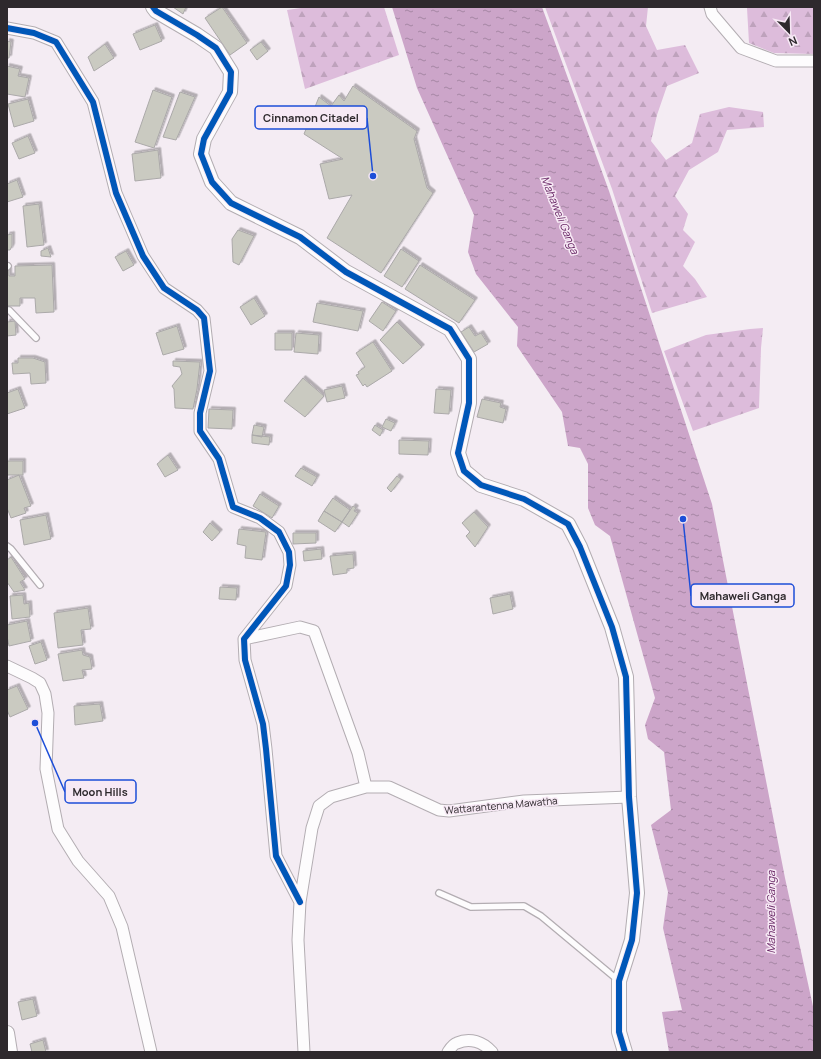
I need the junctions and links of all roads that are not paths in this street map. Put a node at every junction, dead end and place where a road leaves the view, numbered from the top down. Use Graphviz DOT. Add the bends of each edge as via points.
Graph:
graph roads {
  1 [pos="153,7"];
  2 [pos="710,7"];
  3 [pos="7,28"];
  4 [pos="814,61"];
  5 [pos="7,310"];
  6 [pos="36,338"];
  7 [pos="7,546"];
  8 [pos="40,585"];
  9 [pos="244,639"];
  10 [pos="7,666"];
  11 [pos="366,787"];
  12 [pos="629,797"];
  13 [pos="440,893"];
  14 [pos="300,902"];
  15 [pos="619,981"];
  16 [pos="7,1033"];
  17 [pos="10,1052"];
  18 [pos="151,1052"];
  19 [pos="304,1052"];
  20 [pos="448,1052"];
  21 [pos="492,1052"];
  22 [pos="625,1052"];
  1 -- 12 [label="street" via="216,48 231,72 230,92 204,139 201,154 212,182 231,203 300,237 346,272 450,329 469,359 469,403 458,454 464,471 481,485 524,499 568,524 580,547 612,627 626,677"];
  2 -- 4 [label="street" via="712,14 741,48 776,61"];
  3 -- 9 [label="street" via="34,33 56,42 93,102 116,193 143,256 164,288 197,310 204,318 210,371 200,413 200,431 219,459 233,506 260,518 279,532 289,552 290,564 286,586"];
  5 -- 6 [label="lane"];
  7 -- 8 [label="lane"];
  9 -- 11 [label="street" via="300,627 314,631 358,753"];
  9 -- 14 [label="street" via="245,660 265,736 276,856"];
  10 -- 18 [label="street" via="32,678 40,684 45,694 48,713 46,769 58,829 78,861 109,896 122,927"];
  11 -- 12 [label="street, Wattarantenna Mawatha" via="389,787 440,810 449,811 524,801"];
  11 -- 14 [label="street, Wattarantenna Mawatha" via="331,797 319,806 312,828"];
  12 -- 15 [label="street" via="637,893 632,940"];
  13 -- 15 [label="lane" via="471,907 524,906 541,916"];
  14 -- 19 [label="street, Wattarantenna Mawatha" via="298,940"];
  15 -- 22 [label="street" via="618,1032"];
  16 -- 17 [label="street"];
  20 -- 21 [label="street" via="456,1043 472,1040 487,1046"];
}
